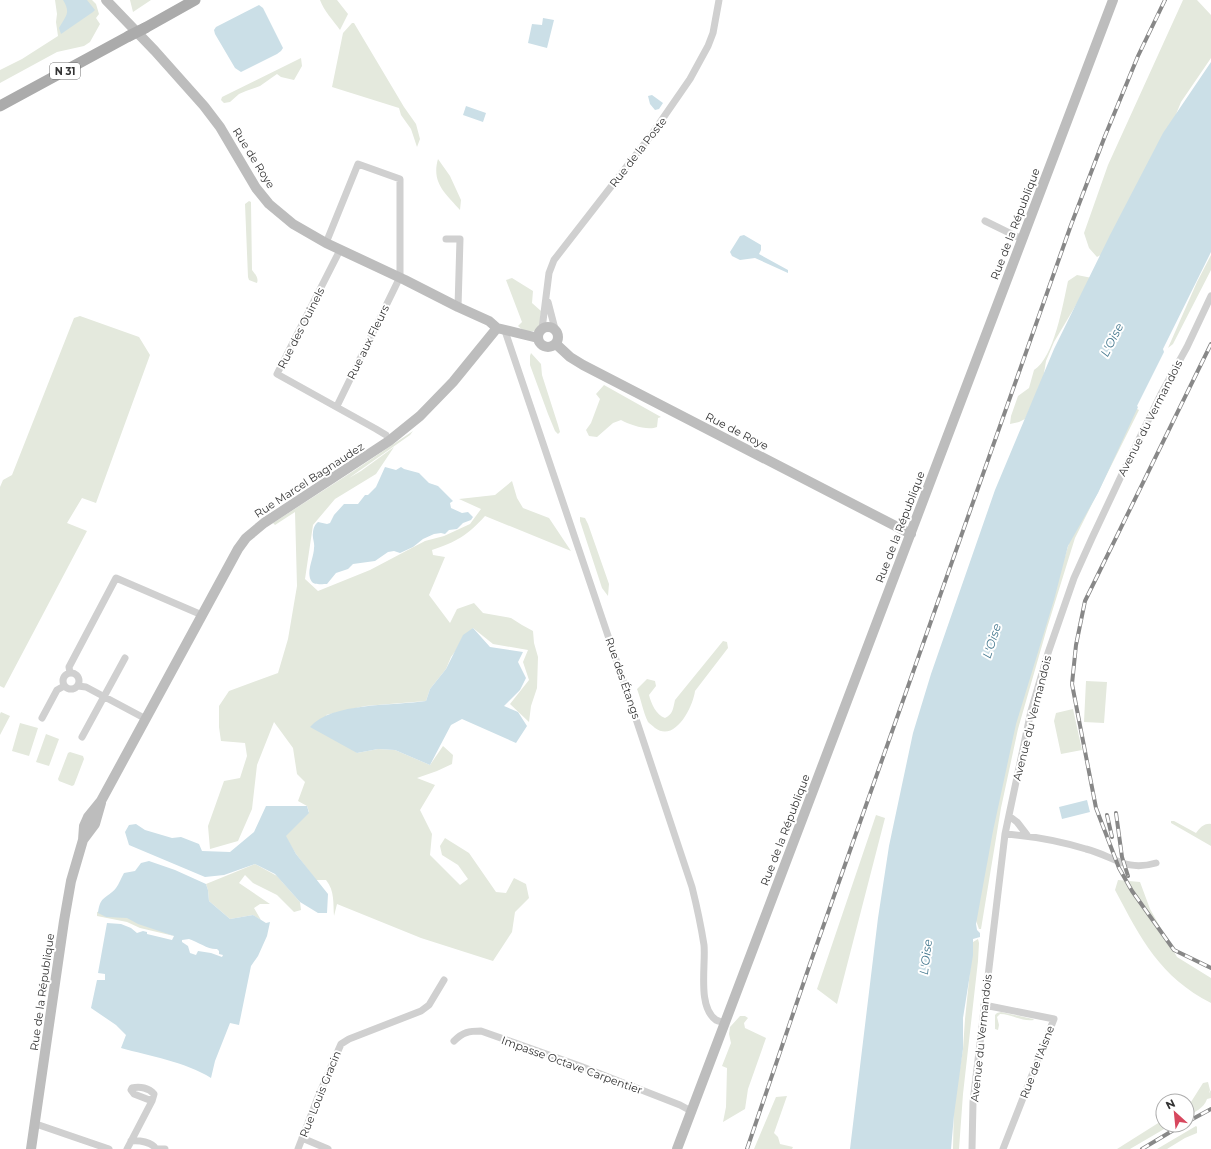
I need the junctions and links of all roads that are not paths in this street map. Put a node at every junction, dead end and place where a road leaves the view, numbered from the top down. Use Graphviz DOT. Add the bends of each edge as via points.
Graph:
graph roads {
  1 [pos="106,0"];
  2 [pos="195,0"];
  3 [pos="719,0"];
  4 [pos="1113,0"];
  5 [pos="0,106"];
  6 [pos="985,221"];
  7 [pos="446,239"];
  8 [pos="1022,239"];
  9 [pos="326,243"];
  10 [pos="340,250"];
  11 [pos="400,277"];
  12 [pos="1211,296"];
  13 [pos="546,298"];
  14 [pos="458,307"];
  15 [pos="555,329"];
  16 [pos="501,330"];
  17 [pos="540,333"];
  18 [pos="556,344"];
  19 [pos="337,406"];
  20 [pos="389,441"];
  21 [pos="911,534"];
  22 [pos="202,615"];
  23 [pos="125,658"];
  24 [pos="70,673"];
  25 [pos="64,686"];
  26 [pos="78,686"];
  27 [pos="104,696"];
  28 [pos="42,718"];
  29 [pos="146,719"];
  30 [pos="82,737"];
  31 [pos="123,762"];
  32 [pos="1009,816"];
  33 [pos="1005,834"];
  34 [pos="1028,835"];
  35 [pos="1156,863"];
  36 [pos="444,980"];
  37 [pos="984,1005"];
  38 [pos="725,1023"];
  39 [pos="454,1041"];
  40 [pos="152,1101"];
  41 [pos="692,1111"];
  42 [pos="36,1124"];
  43 [pos="302,1138"];
  44 [pos="131,1141"];
  45 [pos="31,1149"];
  46 [pos="109,1149"];
  47 [pos="127,1149"];
  48 [pos="156,1149"];
  49 [pos="165,1149"];
  50 [pos="298,1149"];
  51 [pos="328,1149"];
  52 [pos="677,1149"];
  53 [pos="972,1149"];
  54 [pos="1003,1149"];
  1 -- 9 [label="main road, Rue de Roye" via="204,106 220,127 247,176 262,196 293,224"];
  2 -- 5 [label="main road, N 31, bridge"];
  3 -- 13 [label="street, Rue de la Poste" via="713,33 690,79 652,134 554,260 549,273"];
  4 -- 8 [label="main road, Rue de la République"];
  6 -- 8 [label="street"];
  7 -- 14 [label="street" via="460,239"];
  8 -- 21 [label="main road, Rue de la République"];
  9 -- 10 [label="main road, Rue de Roye"];
  9 -- 11 [label="street" via="358,164 400,179"];
  10 -- 11 [label="main road, Rue de Roye"];
  10 -- 19 [label="street, Rue des Ouinels" via="277,374"];
  11 -- 14 [label="main road, Rue de Roye"];
  11 -- 19 [label="street, Rue aux Fleurs"];
  12 -- 32 [label="street, Avenue du Vermandois" via="1123,472 1074,578 1048,653 1032,711"];
  13 -- 15 [label="street, Rue de la Poste"];
  13 -- 17 [label="street, Rue de la Poste"];
  14 -- 16 [label="main road, Rue de Roye"];
  15 -- 17 [label="main road" via="549,326"];
  15 -- 18 [label="main road" via="559,338"];
  16 -- 17 [label="main road, Rue de Roye"];
  16 -- 20 [label="main road, Rue Marcel Bagnaudez" via="420,416"];
  16 -- 38 [label="street, Rue des Étangs" via="626,689 692,888 704,946 703,991 707,1007 715,1019"];
  17 -- 18 [label="main road" via="541,344 546,347"];
  18 -- 21 [label="main road, Rue de Roye" via="583,365"];
  19 -- 20 [label="street, Rue des Ouinels" via="386,436"];
  20 -- 22 [label="main road, Rue Marcel Bagnaudez" via="264,523 246,538"];
  21 -- 38 [label="main road, Rue de la République"];
  22 -- 24 [label="street" via="116,578 69,667"];
  22 -- 29 [label="main road, Rue Marcel Bagnaudez"];
  23 -- 27 [label="street"];
  24 -- 25 [label="street" via="63,678"];
  24 -- 26 [label="street" via="78,678"];
  25 -- 26 [label="street" via="71,690"];
  25 -- 28 [label="street" via="57,690"];
  26 -- 27 [label="street"];
  27 -- 29 [label="street"];
  27 -- 30 [label="street"];
  29 -- 31 [label="main road, Rue Marcel Bagnaudez"];
  31 -- 42 [label="main road, Rue de la République" via="84,826 64,922"];
  32 -- 33 [label="street, Avenue du Vermandois"];
  32 -- 34 [label="street"];
  33 -- 34 [label="street"];
  33 -- 37 [label="street, Avenue du Vermandois"];
  34 -- 35 [label="street" via="1087,849 1124,864 1136,866"];
  36 -- 43 [label="street, Rue Louis Gracin" via="429,1005 421,1011 341,1044"];
  37 -- 53 [label="street, Avenue du Vermandois" via="973,1102"];
  37 -- 54 [label="street, Rue de l'Aisne" via="1054,1019"];
  38 -- 41 [label="main road, Rue de la République"];
  39 -- 41 [label="street, Impasse Octave Carpentier" via="468,1031 481,1031 580,1066"];
  40 -- 44 [label="street"];
  41 -- 52 [label="main road, Rue de la République"];
  42 -- 45 [label="main road, Rue de la République"];
  42 -- 46 [label="street"];
  43 -- 50 [label="street, Rue Louis Gracin"];
  43 -- 51 [label="street"];
  44 -- 47 [label="street"];
  44 -- 48 [label="street" via="138,1140"];
  48 -- 49 [label="street"];
}
